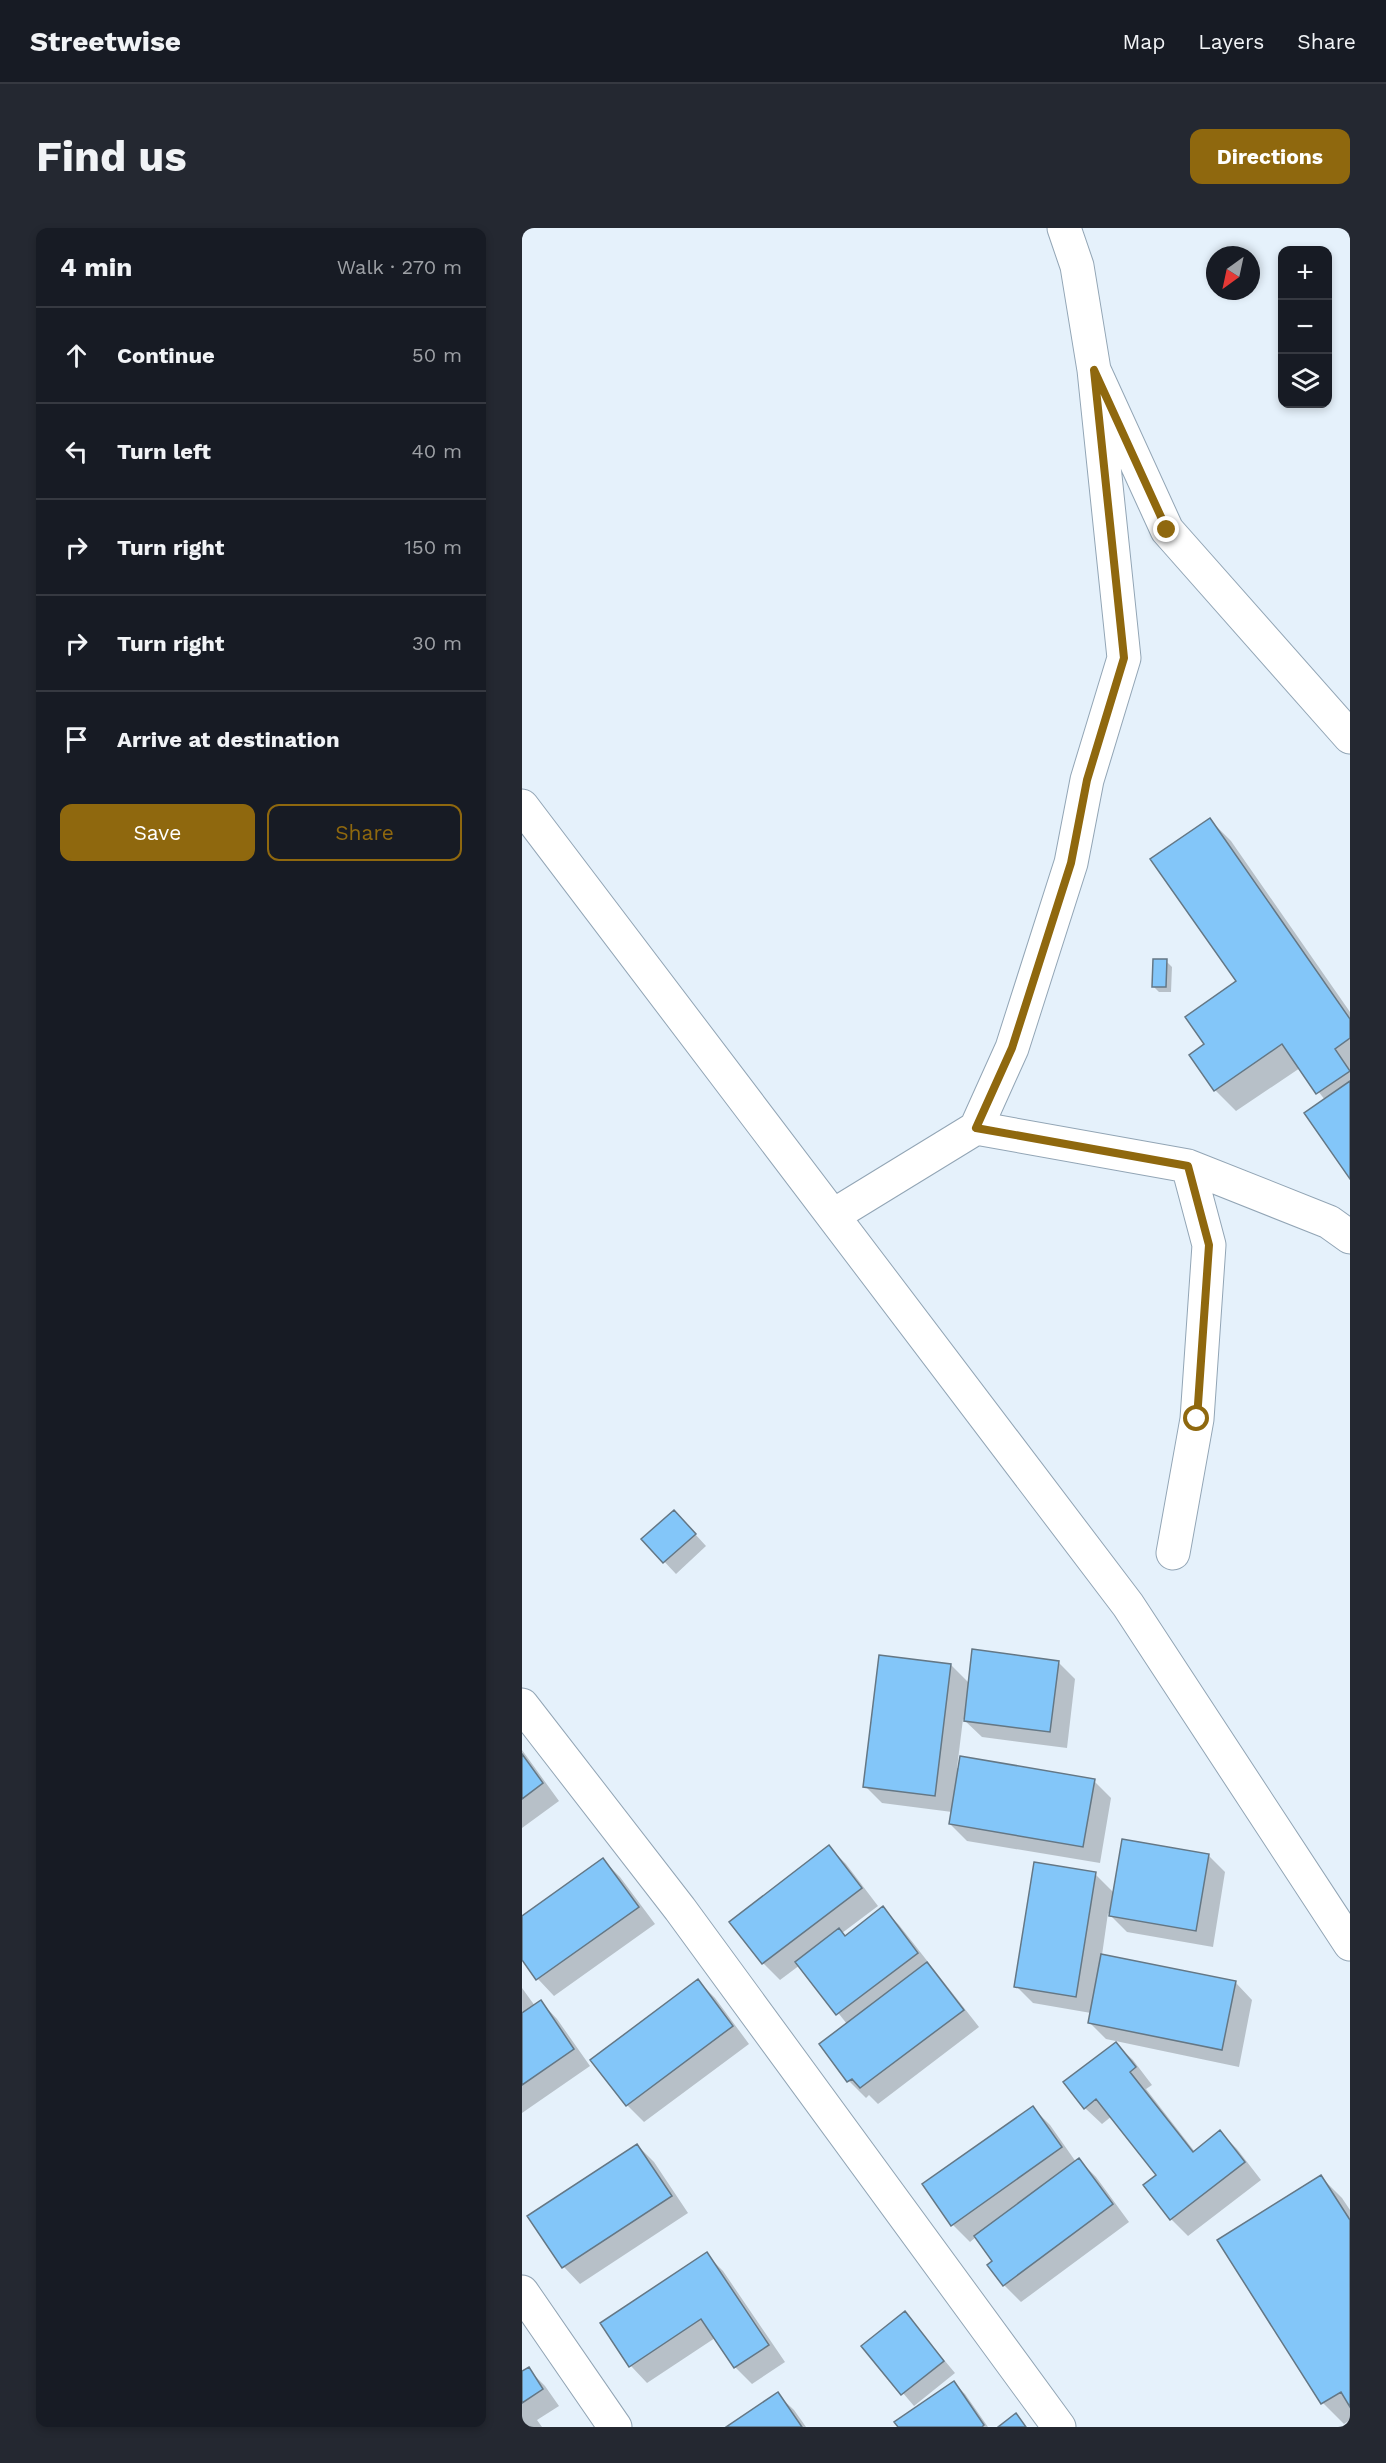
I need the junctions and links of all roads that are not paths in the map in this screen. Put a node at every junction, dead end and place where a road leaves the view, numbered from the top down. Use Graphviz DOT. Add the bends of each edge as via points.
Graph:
graph roads {
  1 [pos="1064,228"];
  2 [pos="1094,370"];
  3 [pos="1350,737"];
  4 [pos="522,806"];
  5 [pos="976,1128"];
  6 [pos="1188,1166"];
  7 [pos="834,1215"];
  8 [pos="1350,1237"];
  9 [pos="1173,1553"];
  10 [pos="522,1705"];
  11 [pos="1350,1944"];
  12 [pos="522,2292"];
  13 [pos="615,2427"];
  14 [pos="1059,2427"];
  1 -- 2 [label="street" via="1077,266"];
  2 -- 3 [label="street" via="1167,530"];
  2 -- 5 [label="street" via="1124,658 1087,780 1071,863 1012,1048"];
  4 -- 7 [label="street"];
  5 -- 6 [label="street"];
  5 -- 7 [label="street"];
  6 -- 8 [label="street" via="1329,1222"];
  6 -- 9 [label="street" via="1209,1245 1197,1419"];
  7 -- 11 [label="street" via="1128,1605"];
  10 -- 14 [label="street" via="680,1909"];
  12 -- 13 [label="street"];
}
